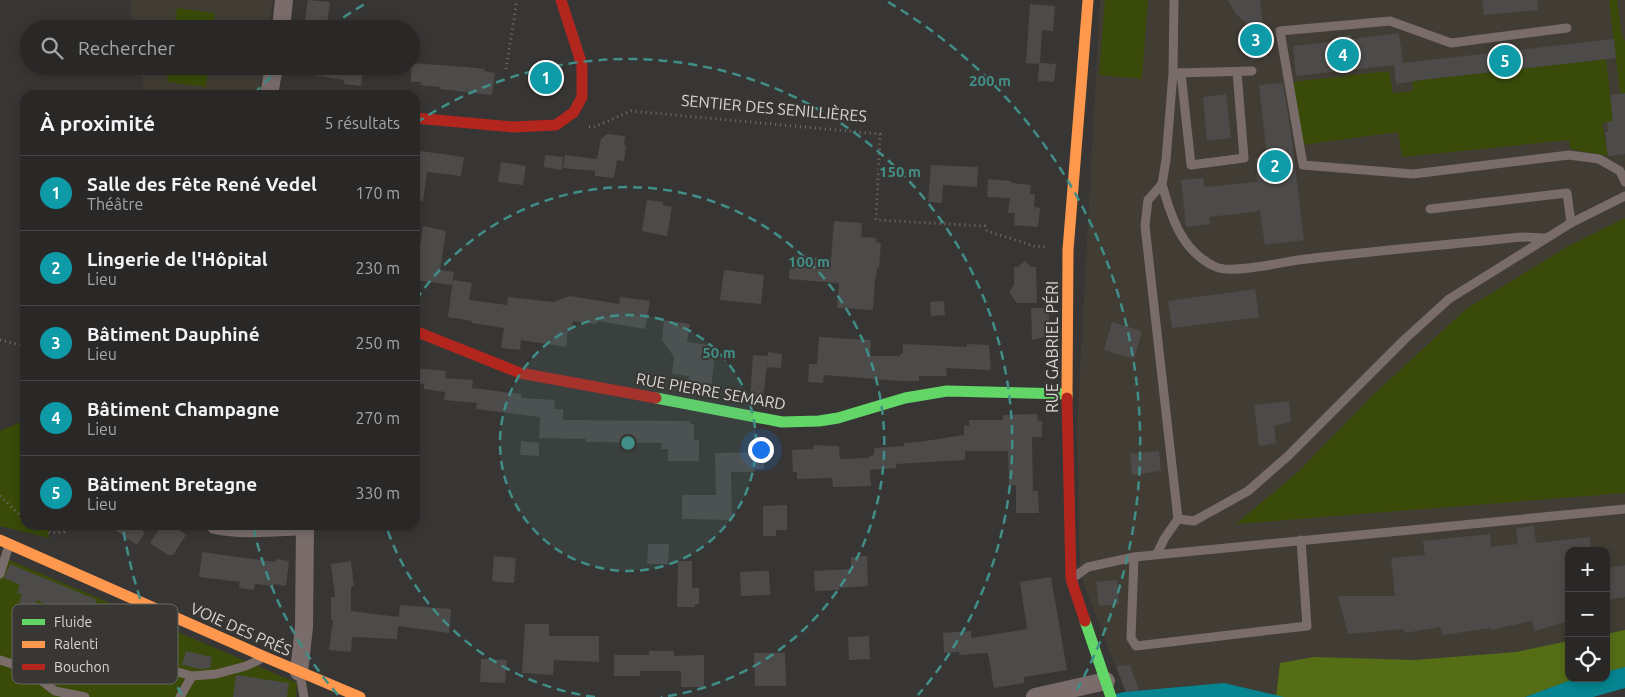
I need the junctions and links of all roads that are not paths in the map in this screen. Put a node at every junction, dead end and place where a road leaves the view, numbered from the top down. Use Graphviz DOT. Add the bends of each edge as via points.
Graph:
graph roads {
  1 [pos="284,0"];
  2 [pos="561,0"];
  3 [pos="1088,0"];
  4 [pos="1174,0"];
  5 [pos="282,20"];
  6 [pos="1567,28"];
  7 [pos="1237,72"];
  8 [pos="1252,72"];
  9 [pos="1177,73"];
  10 [pos="272,75"];
  11 [pos="269,90"];
  12 [pos="420,118"];
  13 [pos="1625,182"];
  14 [pos="1162,184"];
  15 [pos="1625,196"];
  16 [pos="1430,209"];
  17 [pos="1571,223"];
  18 [pos="1547,238"];
  19 [pos="420,333"];
  20 [pos="1067,394"];
  21 [pos="1625,508"];
  22 [pos="1178,519"];
  23 [pos="305,530"];
  24 [pos="1301,540"];
  25 [pos="5,542"];
  26 [pos="1156,554"];
  27 [pos="1134,557"];
  28 [pos="0,574"];
  29 [pos="1071,579"];
  30 [pos="145,604"];
  31 [pos="178,619"];
  32 [pos="265,657"];
  33 [pos="0,660"];
  34 [pos="12,664"];
  35 [pos="178,672"];
  36 [pos="299,672"];
  37 [pos="192,676"];
  38 [pos="46,684"];
  39 [pos="1108,689"];
  40 [pos="85,697"];
  41 [pos="180,697"];
  42 [pos="304,697"];
  43 [pos="360,697"];
  44 [pos="1035,697"];
  1 -- 5 [label="street"];
  2 -- 12 [label="street" via="582,65 582,97 574,112 556,125 512,126"];
  3 -- 20 [label="street, RUE GABRIEL PÉRI" via="1068,250"];
  4 -- 9 [label="lane"];
  6 -- 13 [label="lane" via="1451,43 1390,21 1280,32 1303,165 1413,174 1569,154 1599,159 1620,171"];
  7 -- 8 [label="lane"];
  7 -- 9 [label="lane"];
  7 -- 9 [label="lane" via="1244,158 1191,165"];
  9 -- 14 [label="lane"];
  10 -- 11 [label="street"];
  14 -- 18 [label="lane" via="1180,236 1201,258 1217,268 1246,269 1298,260 1512,238"];
  14 -- 22 [label="lane" via="1148,200 1145,226"];
  15 -- 17 [label="lane"];
  16 -- 17 [label="lane" via="1567,194"];
  17 -- 18 [label="lane"];
  18 -- 22 [label="lane" via="1449,299 1248,491 1194,522"];
  19 -- 20 [label="street, RUE PIERRE SEMARD" via="520,373 782,422 838,418 905,398 947,391"];
  20 -- 29 [label="street, RUE GABRIEL PÉRI"];
  21 -- 24 [label="lane"];
  22 -- 26 [label="lane"];
  23 -- 36 [label="street" via="304,627"];
  24 -- 26 [label="lane"];
  24 -- 27 [label="lane" via="1307,626 1136,646 1131,638"];
  25 -- 28 [label="lane"];
  25 -- 30 [label="street, VOIE DES PRÉS"];
  26 -- 27 [label="lane"];
  27 -- 29 [label="lane" via="1088,567"];
  29 -- 39 [label="street, RUE GABRIEL PÉRI"];
  31 -- 32 [label="street, VOIE DES PRÉS"];
  32 -- 36 [label="street, VOIE DES PRÉS"];
  32 -- 37 [label="lane" via="216,674"];
  33 -- 34 [label="lane"];
  35 -- 37 [label="lane"];
  36 -- 42 [label="lane"];
  36 -- 43 [label="street, VOIE DES PRÉS"];
  37 -- 41 [label="lane"];
  38 -- 40 [label="lane" via="55,691"];
  39 -- 44 [label="street"];
}
